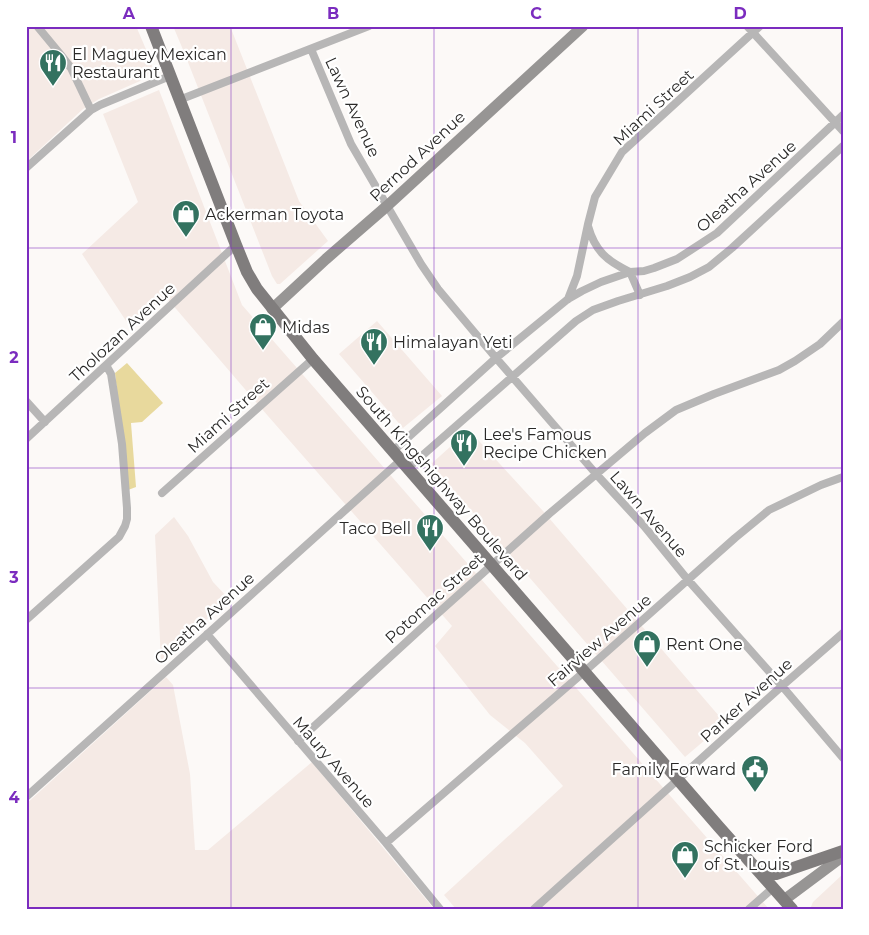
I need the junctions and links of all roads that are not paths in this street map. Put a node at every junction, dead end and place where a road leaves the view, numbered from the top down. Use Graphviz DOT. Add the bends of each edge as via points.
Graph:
graph roads {
  1 [pos="37,26"];
  2 [pos="151,26"];
  3 [pos="369,26"];
  4 [pos="583,26"];
  5 [pos="747,26"];
  6 [pos="760,26"];
  7 [pos="753,33"];
  8 [pos="311,49"];
  9 [pos="170,76"];
  10 [pos="179,100"];
  11 [pos="91,110"];
  12 [pos="843,115"];
  13 [pos="835,122"];
  14 [pos="843,131"];
  15 [pos="843,146"];
  16 [pos="26,168"];
  17 [pos="387,206"];
  18 [pos="588,224"];
  19 [pos="236,245"];
  20 [pos="630,272"];
  21 [pos="640,295"];
  22 [pos="568,299"];
  23 [pos="272,309"];
  24 [pos="843,322"];
  25 [pos="496,358"];
  26 [pos="312,359"];
  27 [pos="106,365"];
  28 [pos="512,377"];
  29 [pos="26,401"];
  30 [pos="45,422"];
  31 [pos="26,439"];
  32 [pos="401,460"];
  33 [pos="597,475"];
  34 [pos="843,477"];
  35 [pos="162,493"];
  36 [pos="492,565"];
  37 [pos="688,580"];
  38 [pos="26,620"];
  39 [pos="843,633"];
  40 [pos="206,634"];
  41 [pos="584,672"];
  42 [pos="782,686"];
  43 [pos="298,741"];
  44 [pos="843,758"];
  45 [pos="678,779"];
  46 [pos="26,797"];
  47 [pos="386,843"];
  48 [pos="843,851"];
  49 [pos="843,856"];
  50 [pos="762,874"];
  51 [pos="773,888"];
  52 [pos="788,904"];
  53 [pos="440,909"];
  54 [pos="534,909"];
  55 [pos="749,909"];
  1 -- 11 [label="street" via="72,68"];
  2 -- 9 [label="main road, South Kingshighway Boulevard"];
  3 -- 8 [label="street"];
  4 -- 17 [label="street, Pernod Avenue"];
  5 -- 7 [label="street"];
  6 -- 7 [label="street, Miami Street"];
  7 -- 13 [label="street"];
  7 -- 18 [label="street, Miami Street" via="622,152 596,196"];
  8 -- 10 [label="street"];
  8 -- 17 [label="street, Lawn Avenue" via="352,144"];
  9 -- 10 [label="main road, South Kingshighway Boulevard"];
  9 -- 11 [label="street"];
  10 -- 19 [label="main road, South Kingshighway Boulevard"];
  11 -- 16 [label="street"];
  12 -- 13 [label="street, Oleatha Avenue"];
  13 -- 14 [label="street"];
  13 -- 20 [label="street, Oleatha Avenue" via="717,233 677,260"];
  15 -- 21 [label="street, Oleatha Avenue" via="709,267"];
  17 -- 23 [label="street, Pernod Avenue"];
  17 -- 25 [label="street, Lawn Avenue" via="438,289"];
  18 -- 20 [label="street" via="602,254 616,266"];
  18 -- 22 [label="street, Miami Street" via="577,276"];
  19 -- 23 [label="main road, South Kingshighway Boulevard" via="253,283"];
  19 -- 27 [label="street, Tholozan Avenue"];
  20 -- 21 [label="street"];
  20 -- 22 [label="street, Oleatha Avenue"];
  21 -- 28 [label="street, Oleatha Avenue" via="593,310"];
  22 -- 25 [label="street, Oleatha Avenue"];
  23 -- 26 [label="main road, South Kingshighway Boulevard"];
  24 -- 33 [label="street, Potomac Street" via="820,344 787,366 676,410"];
  25 -- 28 [label="street, Lawn Avenue"];
  25 -- 32 [label="street, Oleatha Avenue"];
  26 -- 32 [label="main road, South Kingshighway Boulevard"];
  26 -- 35 [label="street, Miami Street"];
  27 -- 30 [label="street, Tholozan Avenue"];
  27 -- 38 [label="street" via="112,374 122,444 127,508 125,526 119,536"];
  28 -- 32 [label="street, Oleatha Avenue"];
  28 -- 33 [label="street, Lawn Avenue"];
  29 -- 30 [label="street"];
  30 -- 31 [label="street, Tholozan Avenue"];
  32 -- 36 [label="main road, South Kingshighway Boulevard"];
  32 -- 40 [label="street, Oleatha Avenue"];
  33 -- 36 [label="street, Potomac Street"];
  33 -- 37 [label="street, Lawn Avenue"];
  34 -- 37 [label="street, Fairview Avenue" via="769,510"];
  36 -- 41 [label="main road, South Kingshighway Boulevard"];
  36 -- 43 [label="street, Potomac Street"];
  37 -- 41 [label="street, Fairview Avenue"];
  37 -- 42 [label="street, Lawn Avenue"];
  39 -- 42 [label="street, Parker Avenue"];
  40 -- 43 [label="street, Maury Avenue"];
  40 -- 46 [label="street, Oleatha Avenue"];
  41 -- 45 [label="main road, South Kingshighway Boulevard"];
  41 -- 47 [label="street, Fairview Avenue"];
  42 -- 44 [label="street, Lawn Avenue"];
  42 -- 45 [label="street, Parker Avenue"];
  43 -- 47 [label="street, Maury Avenue"];
  45 -- 50 [label="main road, South Kingshighway Boulevard"];
  45 -- 54 [label="street, Parker Avenue"];
  47 -- 53 [label="street, Maury Avenue"];
  48 -- 50 [label="main road" via="776,874"];
  49 -- 52 [label="street"];
  50 -- 51 [label="main road, South Kingshighway Boulevard"];
  51 -- 52 [label="main road, South Kingshighway Boulevard"];
  51 -- 55 [label="street"];
}
